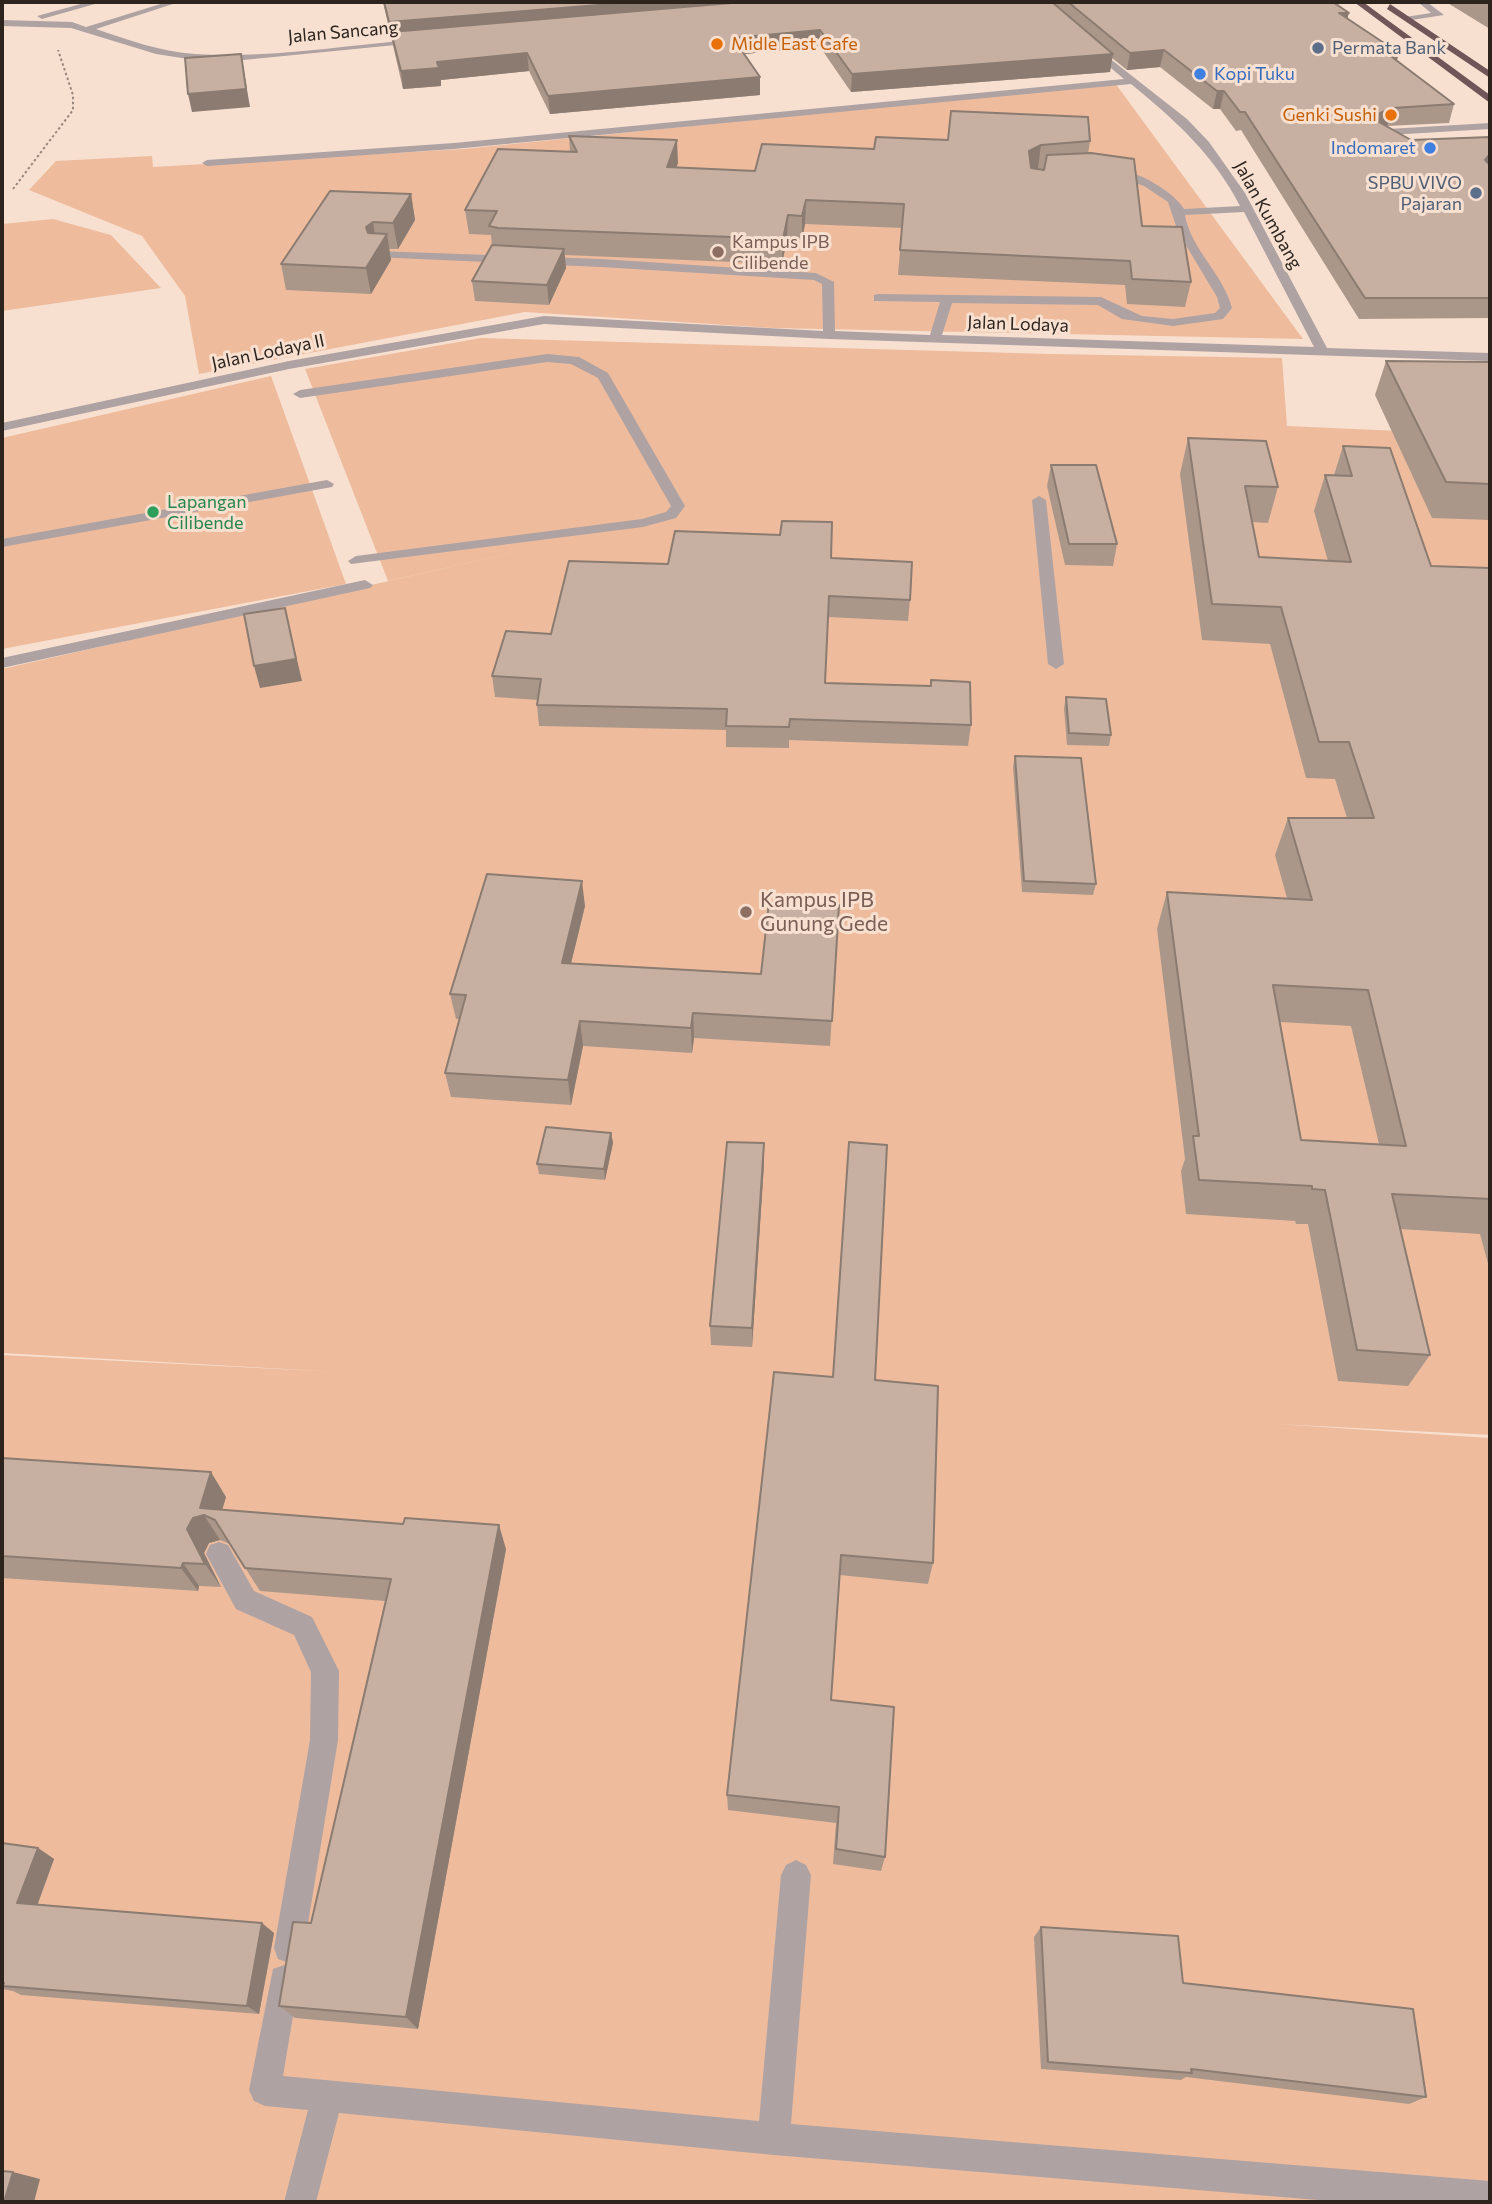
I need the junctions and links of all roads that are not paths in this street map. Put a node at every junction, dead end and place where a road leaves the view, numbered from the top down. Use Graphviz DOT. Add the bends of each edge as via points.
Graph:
graph roads {
  1 [pos="98,2"];
  2 [pos="175,2"];
  3 [pos="1358,2"];
  4 [pos="1382,2"];
  5 [pos="1422,2"];
  6 [pos="83,7"];
  7 [pos="1408,19"];
  8 [pos="7,23"];
  9 [pos="72,25"];
  10 [pos="88,29"];
  11 [pos="427,41"];
  12 [pos="1083,41"];
  13 [pos="1490,75"];
  14 [pos="1130,81"];
  15 [pos="1490,100"];
  16 [pos="865,104"];
  17 [pos="863,117"];
  18 [pos="1490,126"];
  19 [pos="1394,149"];
  20 [pos="207,163"];
  21 [pos="1102,172"];
  22 [pos="1245,209"];
  23 [pos="1182,212"];
  24 [pos="377,255"];
  25 [pos="948,297"];
  26 [pos="878,298"];
  27 [pos="544,320"];
  28 [pos="829,335"];
  29 [pos="935,338"];
  30 [pos="1322,351"];
  31 [pos="1490,357"];
  32 [pos="300,394"];
  33 [pos="2,427"];
  34 [pos="327,484"];
  35 [pos="1039,500"];
  36 [pos="2,543"];
  37 [pos="356,561"];
  38 [pos="365,585"];
  39 [pos="2,663"];
  40 [pos="1056,664"];
  41 [pos="219,1554"];
  42 [pos="796,1875"];
  43 [pos="327,2097"];
  44 [pos="774,2139"];
  45 [pos="1490,2198"];
  46 [pos="300,2202"];
  1 -- 6 [label="street"];
  2 -- 10 [label="street"];
  3 -- 15 [label="highway"];
  4 -- 7 [label="highway"];
  5 -- 7 [label="street" via="1439,15"];
  6 -- 8 [label="street"];
  6 -- 9 [label="street"];
  7 -- 13 [label="highway"];
  8 -- 9 [label="street, Jalan Sancang"];
  9 -- 10 [label="street, Jalan Sancang"];
  10 -- 11 [label="street, Jalan Sancang" via="159,52 195,57"];
  12 -- 14 [label="street, Jalan Kumbang"];
  14 -- 16 [label="street"];
  14 -- 22 [label="street, Jalan Kumbang" via="1205,144"];
  16 -- 17 [label="street"];
  16 -- 20 [label="street" via="454,146"];
  18 -- 19 [label="street" via="1381,134"];
  21 -- 23 [label="street" via="1154,187"];
  22 -- 23 [label="street"];
  22 -- 30 [label="street, Jalan Kumbang"];
  23 -- 25 [label="street" via="1183,231 1224,296 1226,308 1219,316 1157,322 1124,316 1101,301"];
  24 -- 28 [label="street" via="816,277 828,282"];
  25 -- 26 [label="street"];
  25 -- 29 [label="street"];
  27 -- 28 [label="street, Jalan Lodaya"];
  27 -- 33 [label="street, Jalan Lodaya II" via="289,365"];
  28 -- 29 [label="street, Jalan Lodaya"];
  29 -- 30 [label="street, Jalan Lodaya"];
  30 -- 31 [label="street, Jalan Lodaya"];
  32 -- 37 [label="street" via="547,358 574,360 603,376 678,506 671,515 643,523"];
  34 -- 36 [label="street"];
  35 -- 40 [label="street"];
  38 -- 39 [label="street"];
  41 -- 43 [label="street" via="245,1600 303,1626 325,1671 324,1740 265,2090"];
  42 -- 44 [label="street"];
  43 -- 44 [label="street"];
  43 -- 46 [label="street"];
  44 -- 45 [label="street"];
}
